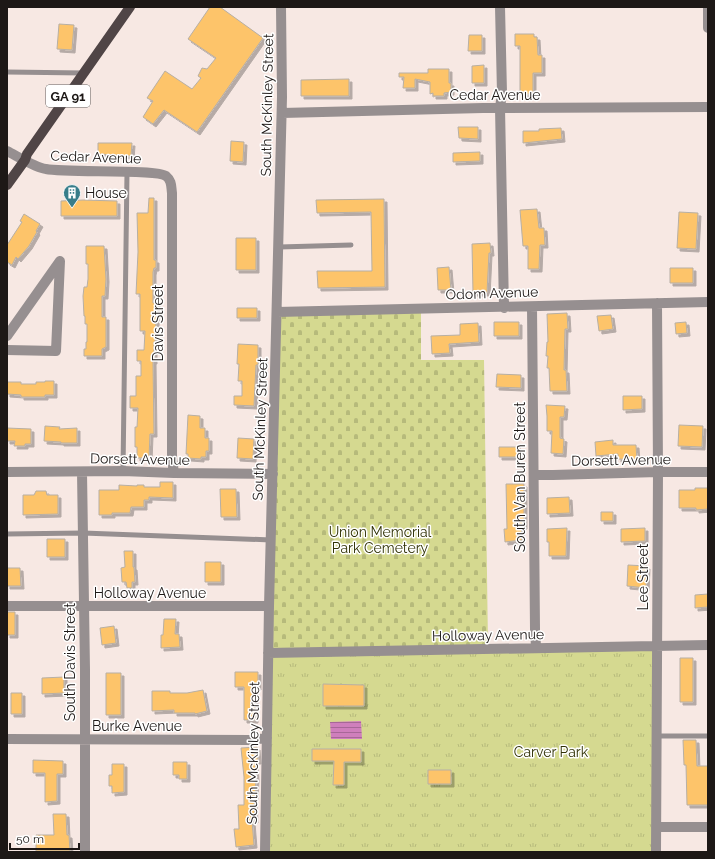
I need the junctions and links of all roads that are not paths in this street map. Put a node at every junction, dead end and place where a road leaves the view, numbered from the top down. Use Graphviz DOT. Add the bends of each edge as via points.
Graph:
graph roads {
  1 [pos="130,7"];
  2 [pos="281,7"];
  3 [pos="500,7"];
  4 [pos="708,7"];
  5 [pos="708,28"];
  6 [pos="7,72"];
  7 [pos="84,73"];
  8 [pos="708,107"];
  9 [pos="500,108"];
  10 [pos="282,113"];
  11 [pos="7,151"];
  12 [pos="25,160"];
  13 [pos="127,172"];
  14 [pos="165,175"];
  15 [pos="7,185"];
  16 [pos="351,245"];
  17 [pos="279,247"];
  18 [pos="708,302"];
  19 [pos="657,303"];
  20 [pos="532,307"];
  21 [pos="504,308"];
  22 [pos="277,312"];
  23 [pos="7,336"];
  24 [pos="7,350"];
  25 [pos="123,471"];
  26 [pos="7,472"];
  27 [pos="82,472"];
  28 [pos="658,472"];
  29 [pos="708,472"];
  30 [pos="174,473"];
  31 [pos="273,474"];
  32 [pos="534,475"];
  33 [pos="83,533"];
  34 [pos="7,534"];
  35 [pos="271,540"];
  36 [pos="7,606"];
  37 [pos="269,606"];
  38 [pos="84,607"];
  39 [pos="708,645"];
  40 [pos="656,646"];
  41 [pos="536,647"];
  42 [pos="268,653"];
  43 [pos="656,736"];
  44 [pos="708,736"];
  45 [pos="267,738"];
  46 [pos="7,739"];
  47 [pos="85,739"];
  48 [pos="656,826"];
  49 [pos="708,827"];
  50 [pos="85,852"];
  51 [pos="265,852"];
  52 [pos="656,852"];
  1 -- 7 [label="main road, GA 91"];
  2 -- 10 [label="street, South McKinley Street"];
  3 -- 9 [label="street"];
  4 -- 5 [label="street"];
  6 -- 7 [label="lane"];
  7 -- 12 [label="main road, GA 91"];
  8 -- 9 [label="street, Cedar Avenue"];
  9 -- 10 [label="street, Cedar Avenue"];
  9 -- 21 [label="street"];
  10 -- 17 [label="street, South McKinley Street"];
  11 -- 12 [label="street, Cedar Avenue"];
  12 -- 13 [label="street, Cedar Avenue" via="44,169 68,172"];
  12 -- 15 [label="main road, GA 91"];
  13 -- 14 [label="street, Cedar Avenue"];
  13 -- 25 [label="lane"];
  14 -- 30 [label="street, Davis Street" via="171,182 172,193"];
  16 -- 17 [label="lane"];
  17 -- 22 [label="street, South McKinley Street"];
  18 -- 19 [label="street, Odom Avenue"];
  19 -- 20 [label="street, Odom Avenue"];
  19 -- 28 [label="street, Lee Street"];
  20 -- 21 [label="street, Odom Avenue"];
  20 -- 32 [label="street, South Van Buren Street"];
  21 -- 22 [label="street, Odom Avenue"];
  22 -- 31 [label="street, South McKinley Street"];
  23 -- 24 [label="street" via="60,261 56,350"];
  25 -- 27 [label="street, Dorsett Avenue"];
  25 -- 30 [label="street, Dorsett Avenue"];
  26 -- 27 [label="street, Dorsett Avenue"];
  27 -- 33 [label="street, South Davis Street"];
  28 -- 29 [label="street, Dorsett Avenue"];
  28 -- 32 [label="street, Dorsett Avenue"];
  28 -- 40 [label="street, Lee Street"];
  30 -- 31 [label="street, Dorsett Avenue"];
  31 -- 35 [label="street, South McKinley Street"];
  32 -- 41 [label="street, South Van Buren Street"];
  33 -- 34 [label="lane"];
  33 -- 35 [label="lane"];
  33 -- 38 [label="street, South Davis Street"];
  35 -- 37 [label="street, South McKinley Street"];
  36 -- 38 [label="street, Holloway Avenue"];
  37 -- 38 [label="street, Holloway Avenue"];
  37 -- 42 [label="street, South McKinley Street"];
  38 -- 47 [label="street, South Davis Street"];
  39 -- 40 [label="street, Holloway Avenue"];
  40 -- 41 [label="street, Holloway Avenue"];
  40 -- 43 [label="street, Lee Street"];
  41 -- 42 [label="street, Holloway Avenue"];
  42 -- 45 [label="street, South McKinley Street"];
  43 -- 44 [label="lane"];
  43 -- 48 [label="street, Lee Street"];
  45 -- 47 [label="street, Burke Avenue"];
  45 -- 51 [label="street, South McKinley Street"];
  46 -- 47 [label="street, Burke Avenue"];
  47 -- 50 [label="street, South Davis Street"];
  48 -- 49 [label="street"];
  48 -- 52 [label="street, Lee Street"];
}
